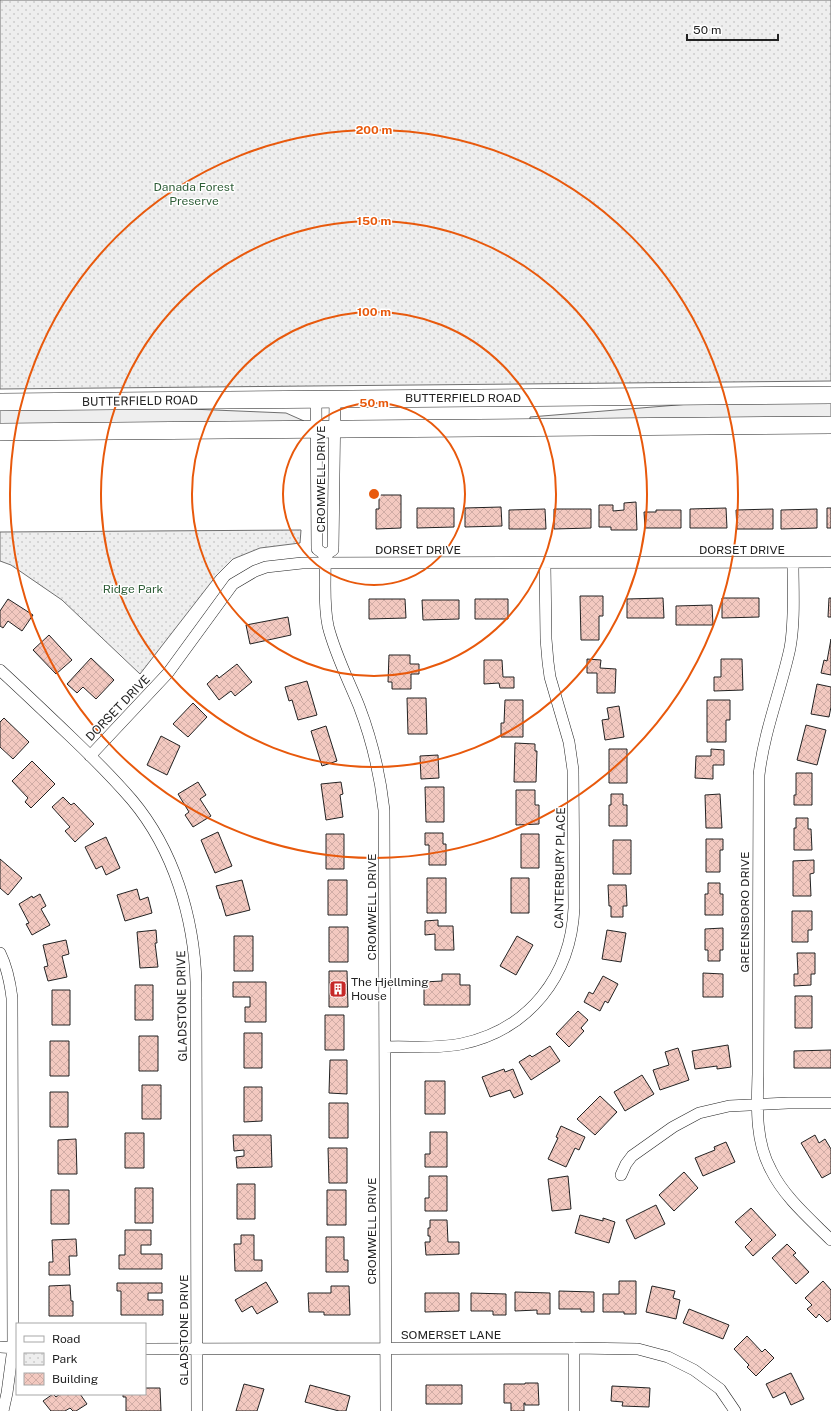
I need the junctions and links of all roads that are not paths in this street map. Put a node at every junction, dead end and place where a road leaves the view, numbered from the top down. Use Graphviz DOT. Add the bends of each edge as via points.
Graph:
graph roads {
  1 [pos="831,395"];
  2 [pos="316,399"];
  3 [pos="335,399"];
  4 [pos="0,402"];
  5 [pos="831,424"];
  6 [pos="316,429"];
  7 [pos="334,429"];
  8 [pos="0,432"];
  9 [pos="325,559"];
  10 [pos="831,562"];
  11 [pos="793,563"];
  12 [pos="545,564"];
  13 [pos="0,670"];
  14 [pos="90,756"];
  15 [pos="0,953"];
  16 [pos="385,1047"];
  17 [pos="831,1103"];
  18 [pos="757,1104"];
  19 [pos="620,1175"];
  20 [pos="831,1240"];
  21 [pos="0,1347"];
  22 [pos="15,1348"];
  23 [pos="385,1348"];
  24 [pos="574,1348"];
  25 [pos="146,1349"];
  26 [pos="197,1349"];
  27 [pos="3,1411"];
  28 [pos="197,1411"];
  29 [pos="386,1411"];
  30 [pos="574,1411"];
  31 [pos="735,1411"];
  1 -- 3 [label="main road, BUTTERFIELD ROAD"];
  2 -- 3 [label="main road, BUTTERFIELD ROAD"];
  2 -- 4 [label="main road, BUTTERFIELD ROAD"];
  2 -- 6 [label="street, CROMWELL DRIVE"];
  3 -- 7 [label="street, CROMWELL DRIVE"];
  5 -- 7 [label="main road"];
  6 -- 7 [label="main road"];
  6 -- 8 [label="main road"];
  6 -- 9 [label="street, CROMWELL DRIVE" via="317,549"];
  7 -- 9 [label="street, CROMWELL DRIVE" via="333,550"];
  9 -- 12 [label="street, DORSET DRIVE"];
  9 -- 14 [label="street, DORSET DRIVE" via="266,567 233,584 168,673"];
  9 -- 16 [label="street, CROMWELL DRIVE" via="326,609 331,636 368,732 382,791 385,831"];
  10 -- 11 [label="street, DORSET DRIVE"];
  11 -- 12 [label="street, DORSET DRIVE"];
  11 -- 18 [label="street, GREENSBORO DRIVE" via="793,622 790,646 763,745 759,775"];
  12 -- 16 [label="street, CANTERBURY PLACE" via="546,638 550,677 569,742 573,770 574,922 570,942 557,975 533,1008 503,1028 488,1036 460,1044"];
  13 -- 14 [label="street, GLADSTONE DRIVE"];
  14 -- 26 [label="street, GLADSTONE DRIVE" via="132,800 156,836 175,874 193,944 196,990"];
  15 -- 22 [label="street" via="10,981 12,998"];
  16 -- 23 [label="street, CROMWELL DRIVE"];
  17 -- 18 [label="street"];
  18 -- 19 [label="street" via="719,1108 682,1121 632,1156"];
  18 -- 20 [label="street, GREENSBORO DRIVE" via="760,1140 770,1170 784,1190"];
  21 -- 22 [label="street"];
  22 -- 27 [label="street"];
  23 -- 24 [label="street, SOMERSET LANE"];
  23 -- 26 [label="street, SOMERSET LANE"];
  23 -- 29 [label="street, CROMWELL DRIVE"];
  24 -- 30 [label="street"];
  24 -- 31 [label="street, SOMERSET LANE" via="638,1349 668,1357 694,1370 720,1389"];
  25 -- 26 [label="street, SOMERSET LANE"];
  26 -- 28 [label="street, GLADSTONE DRIVE"];
}
